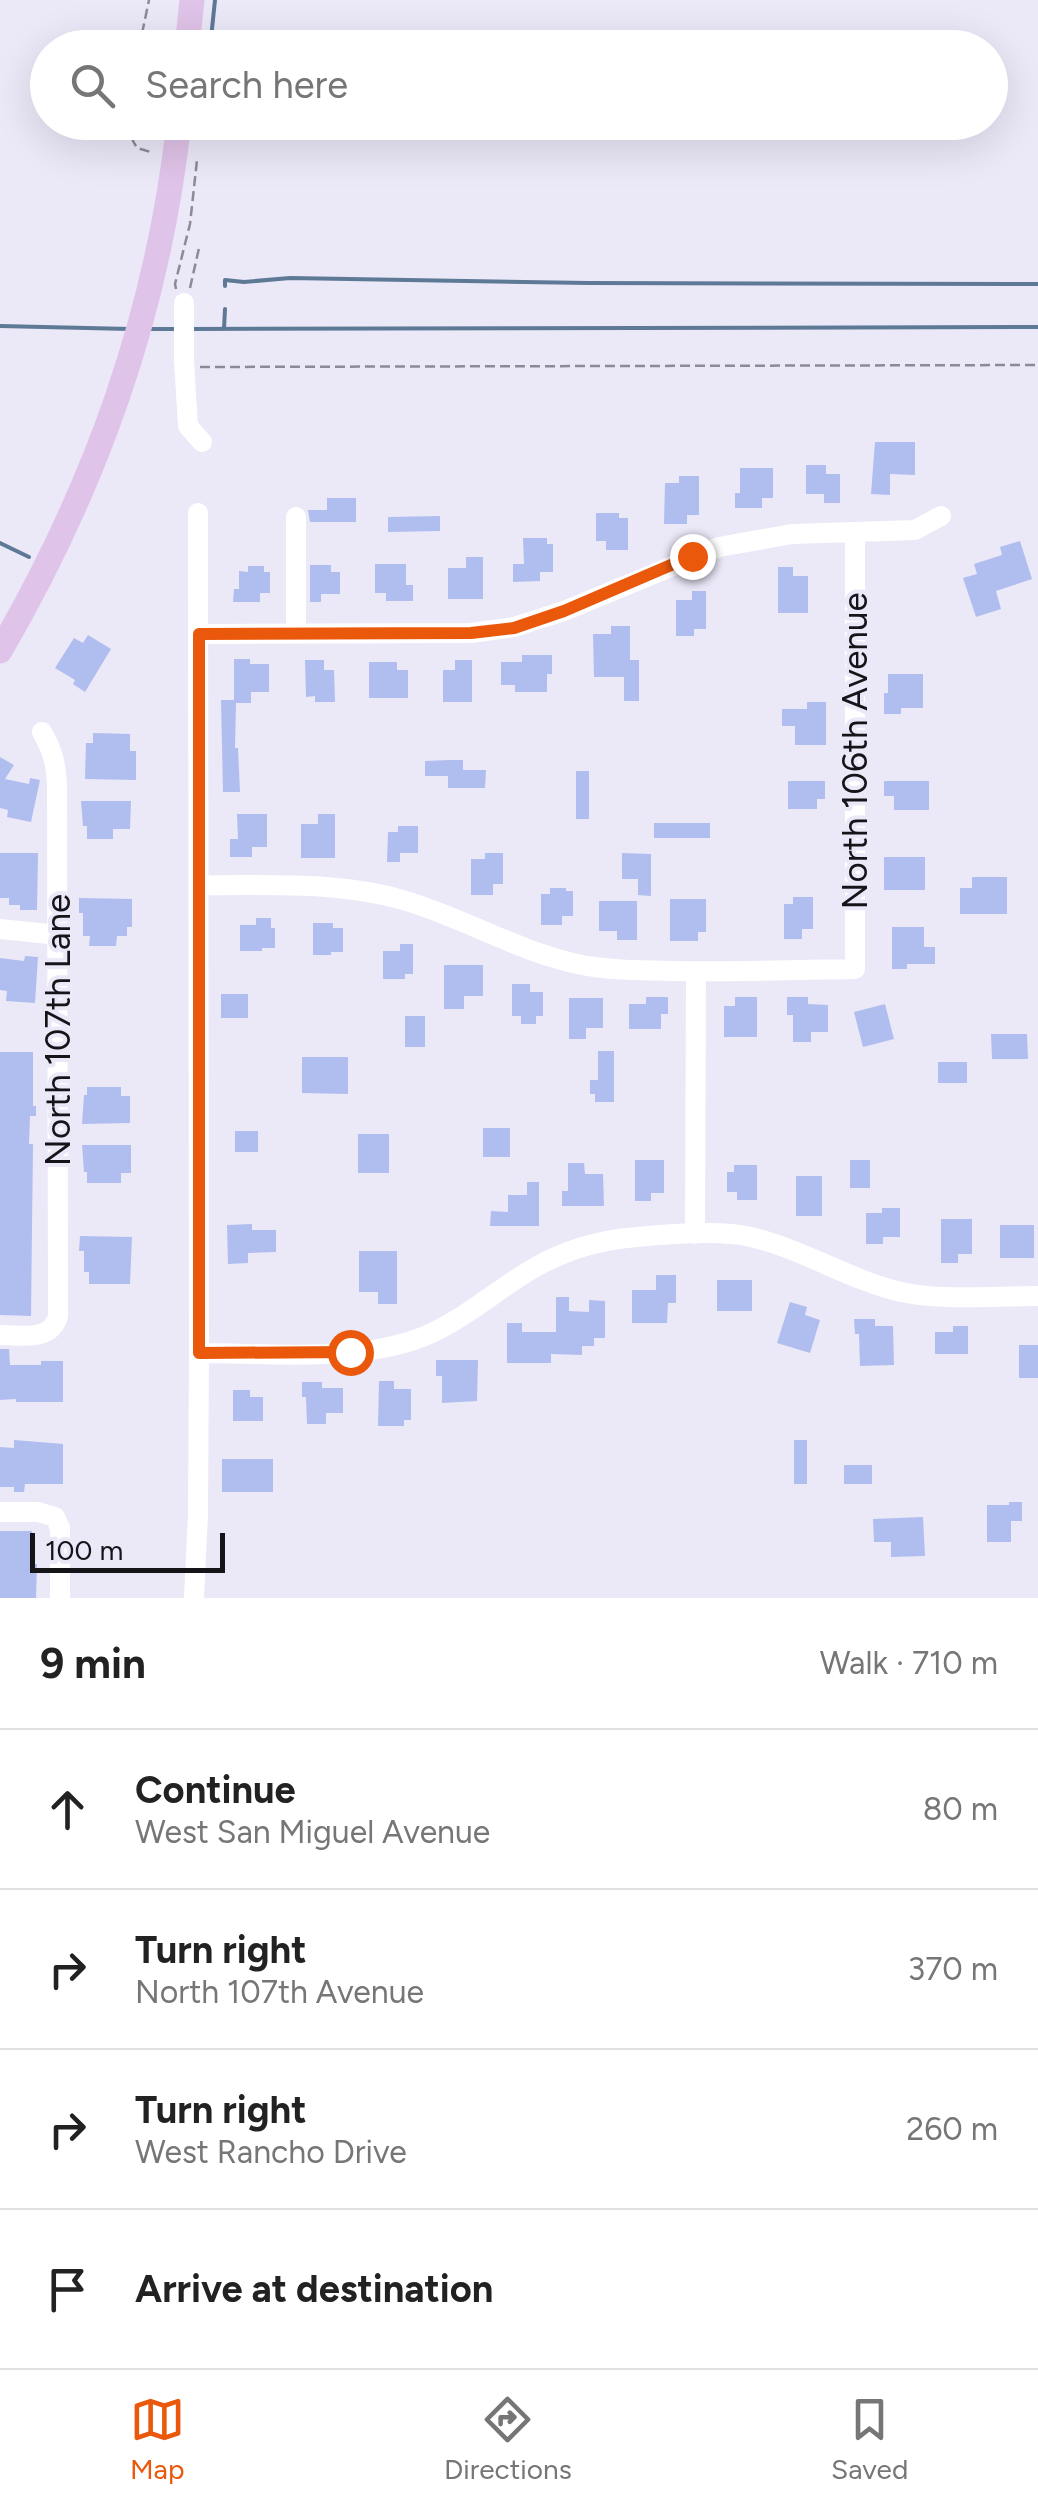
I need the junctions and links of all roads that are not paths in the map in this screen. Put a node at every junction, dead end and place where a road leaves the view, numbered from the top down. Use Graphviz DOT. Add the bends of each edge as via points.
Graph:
graph roads {
  1 [pos="192,0"];
  2 [pos="189,30"];
  3 [pos="177,140"];
  4 [pos="184,303"];
  5 [pos="202,442"];
  6 [pos="198,513"];
  7 [pos="940,516"];
  8 [pos="296,517"];
  9 [pos="855,533"];
  10 [pos="296,633"];
  11 [pos="199,634"];
  12 [pos="0,651"];
  13 [pos="42,732"];
  14 [pos="200,884"];
  15 [pos="0,929"];
  16 [pos="58,935"];
  17 [pos="696,971"];
  18 [pos="695,1234"];
  19 [pos="1038,1296"];
  20 [pos="0,1335"];
  21 [pos="199,1353"];
  22 [pos="0,1512"];
  23 [pos="60,1598"];
  24 [pos="194,1598"];
  1 -- 2 [label="main road"];
  3 -- 12 [label="main road" via="150,289 122,384 82,490"];
  4 -- 5 [label="street" via="188,426"];
  6 -- 11 [label="street"];
  7 -- 9 [label="street" via="915,530"];
  8 -- 10 [label="street"];
  9 -- 10 [label="street" via="792,534 719,547 514,628"];
  9 -- 17 [label="street, North 106th Avenue" via="855,968"];
  10 -- 11 [label="street"];
  11 -- 14 [label="street"];
  13 -- 16 [label="street, North 107th Lane" via="56,763"];
  14 -- 17 [label="street" via="358,890 408,902 553,958 610,969"];
  14 -- 21 [label="street"];
  15 -- 16 [label="street"];
  16 -- 20 [label="street, North 107th Lane" via="58,1316 41,1335"];
  17 -- 18 [label="street"];
  18 -- 19 [label="street" via="748,1236 901,1292"];
  18 -- 21 [label="street" via="583,1245 406,1342 350,1352"];
  21 -- 24 [label="street"];
  22 -- 23 [label="street" via="54,1518 60,1528"];
}
